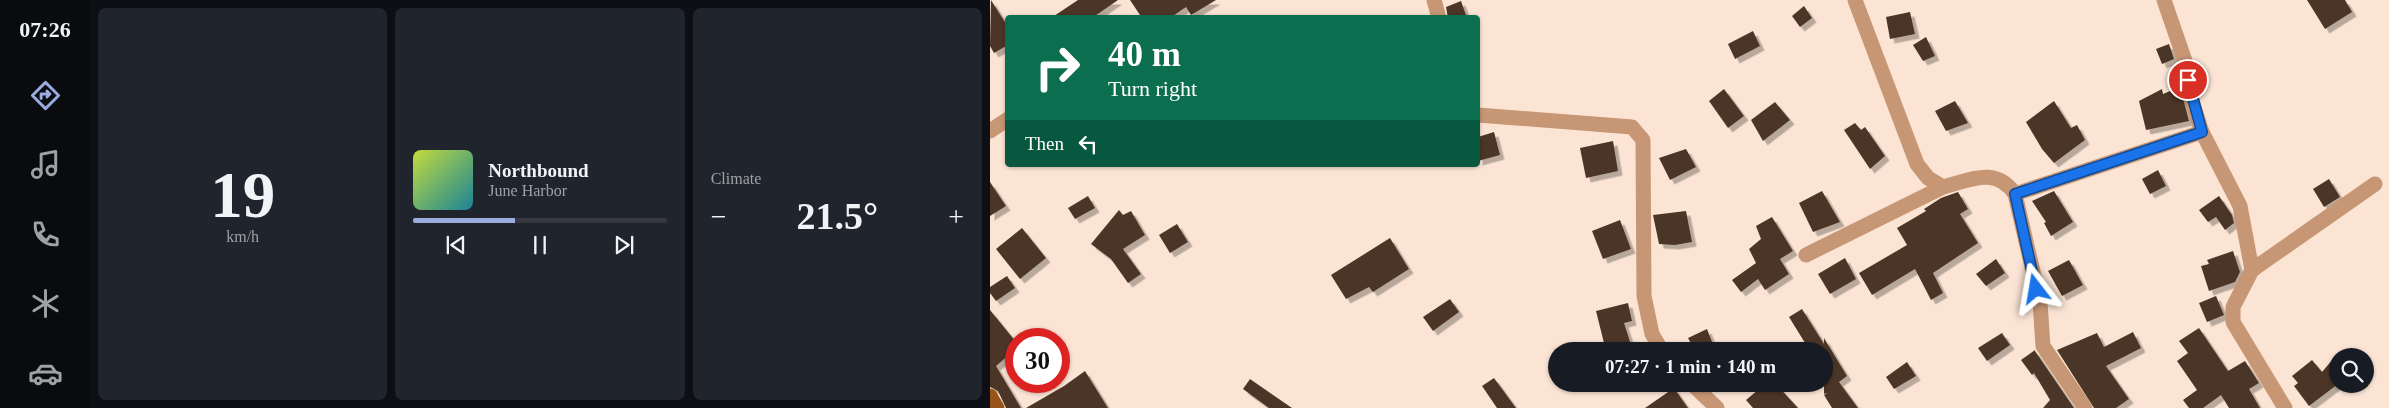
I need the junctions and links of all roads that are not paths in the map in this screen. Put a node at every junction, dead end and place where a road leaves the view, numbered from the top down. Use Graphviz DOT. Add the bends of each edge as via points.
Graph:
graph roads {
  1 [pos="1434,0"];
  2 [pos="1856,0"];
  3 [pos="2164,0"];
  4 [pos="1438,15"];
  5 [pos="1480,115"];
  6 [pos="1005,121"];
  7 [pos="990,131"];
  8 [pos="2202,132"];
  9 [pos="2375,184"];
  10 [pos="1943,187"];
  11 [pos="2015,194"];
  12 [pos="1806,255"];
  13 [pos="2252,270"];
  14 [pos="1657,342"];
  15 [pos="1700,392"];
  16 [pos="990,396"];
  17 [pos="998,408"];
  18 [pos="1717,408"];
  19 [pos="2085,408"];
  20 [pos="2285,408"];
  1 -- 4 [label="street"];
  2 -- 10 [label="street" via="1917,164 1928,178"];
  3 -- 8 [label="street" via="2185,62 2194,112"];
  5 -- 14 [label="street" via="1632,127 1639,132 1643,140 1644,296"];
  6 -- 7 [label="street"];
  8 -- 11 [label="street"];
  8 -- 13 [label="street" via="2240,206"];
  9 -- 13 [label="street"];
  10 -- 11 [label="street" via="1979,177 1995,177"];
  10 -- 12 [label="street"];
  11 -- 19 [label="street" via="2040,302 2043,346"];
  13 -- 20 [label="street" via="2233,307 2233,322"];
  15 -- 18 [label="street"];
  16 -- 17 [label="main road"];
}
